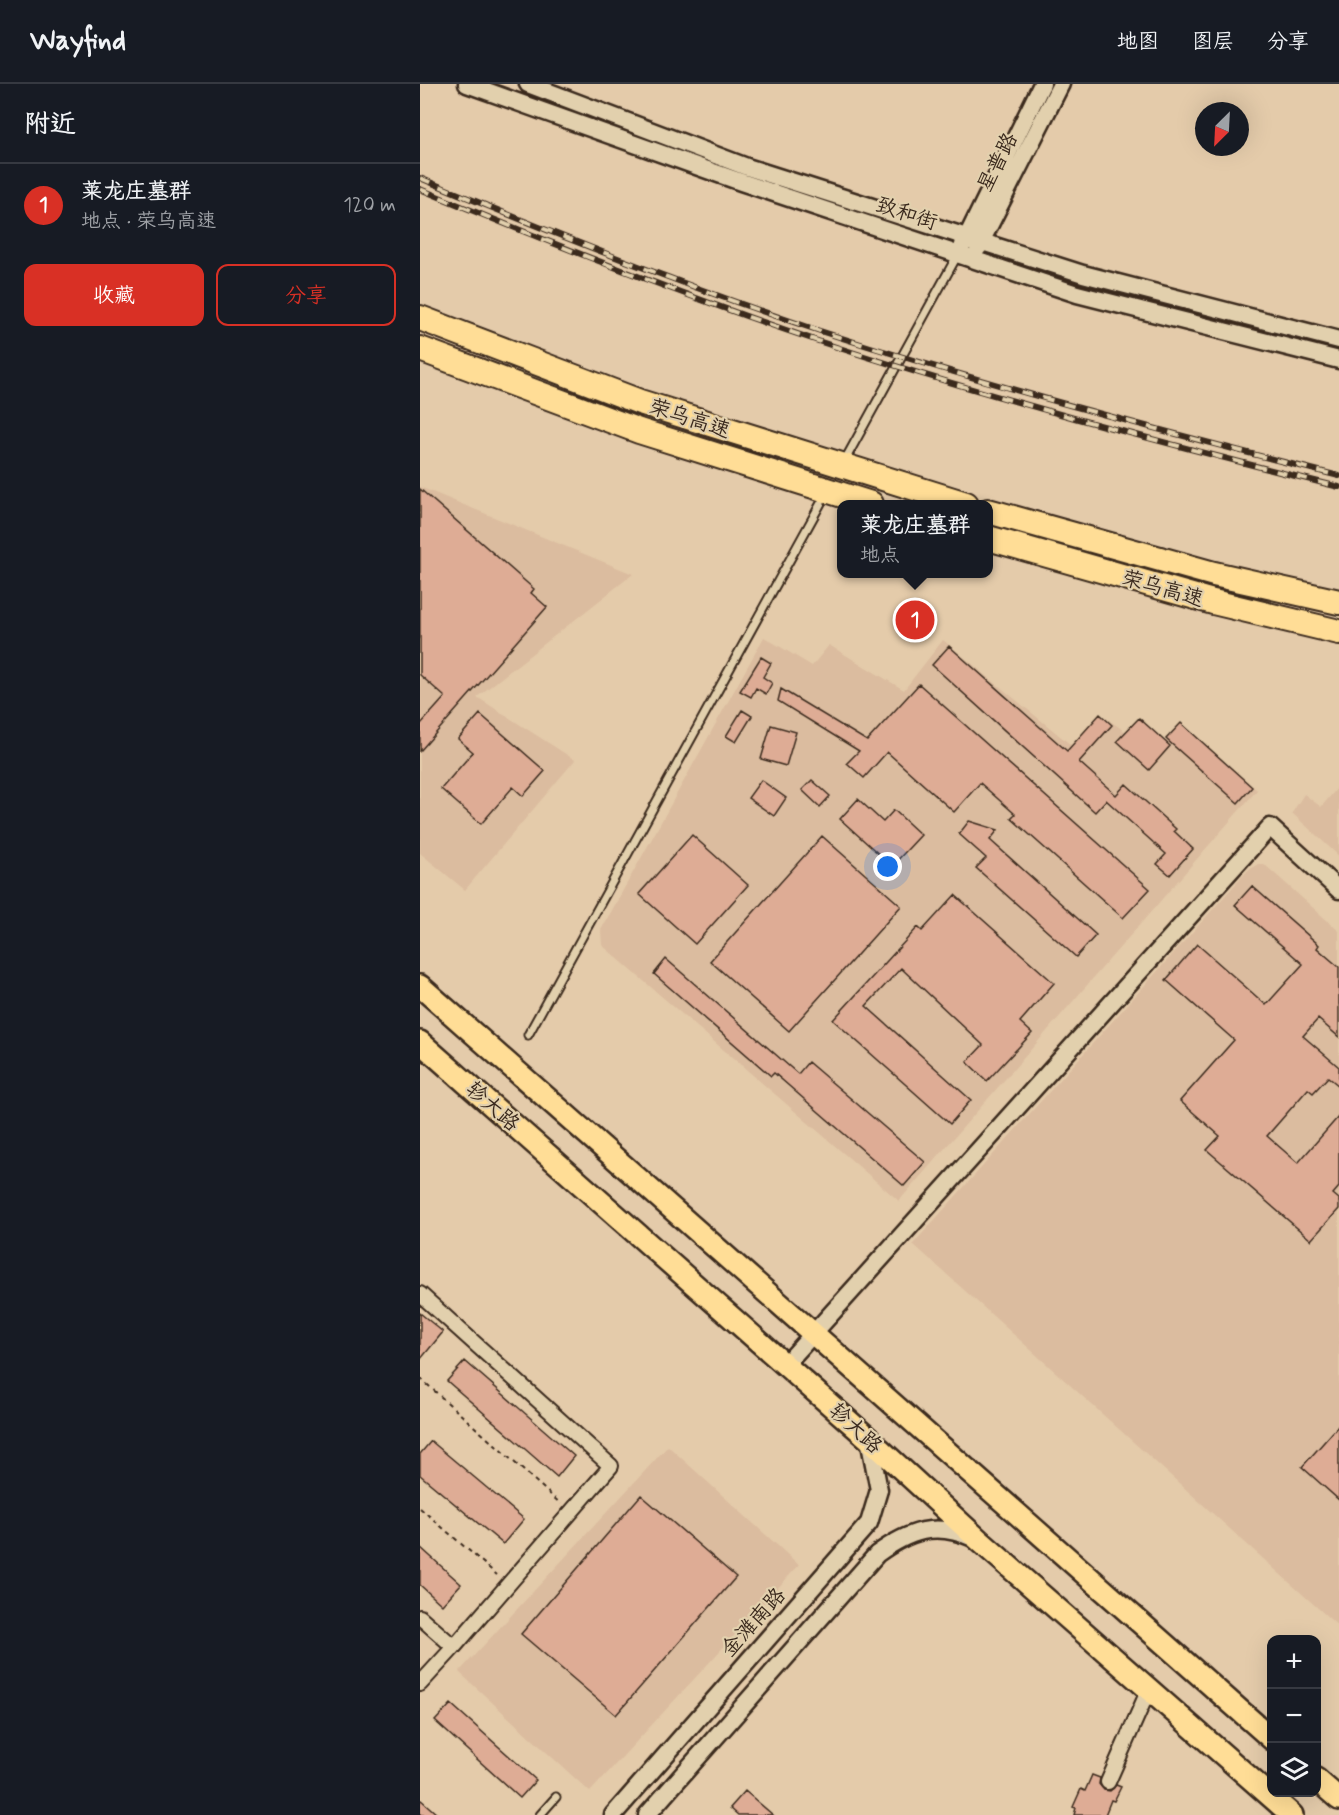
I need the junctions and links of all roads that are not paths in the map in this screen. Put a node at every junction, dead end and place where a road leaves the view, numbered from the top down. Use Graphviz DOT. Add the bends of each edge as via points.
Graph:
graph roads {
  1 [pos="468,84"];
  2 [pos="528,84"];
  3 [pos="1042,84"];
  4 [pos="1061,84"];
  5 [pos="562,90"];
  6 [pos="975,238"];
  7 [pos="965,257"];
  8 [pos="420,318"];
  9 [pos="1339,340"];
  10 [pos="420,349"];
  11 [pos="1339,360"];
  12 [pos="845,460"];
  13 [pos="858,500"];
  14 [pos="953,500"];
  15 [pos="821,503"];
  16 [pos="993,512"];
  17 [pos="993,539"];
  18 [pos="1339,602"];
  19 [pos="1339,632"];
  20 [pos="1339,890"];
  21 [pos="420,986"];
  22 [pos="528,1035"];
  23 [pos="420,1042"];
  24 [pos="420,1294"];
  25 [pos="812,1335"];
  26 [pos="785,1365"];
  27 [pos="869,1439"];
  28 [pos="980,1541"];
  29 [pos="420,1617"];
  30 [pos="454,1647"];
  31 [pos="420,1684"];
  32 [pos="1149,1689"];
  33 [pos="1267,1735"];
  34 [pos="1108,1782"];
  35 [pos="1321,1783"];
  36 [pos="556,1797"];
  37 [pos="1339,1799"];
  38 [pos="1285,1813"];
  39 [pos="540,1815"];
  40 [pos="613,1815"];
  41 [pos="647,1815"];
  1 -- 7 [label="street, 致和街"];
  2 -- 5 [label="street, 致和街"];
  3 -- 6 [label="street"];
  4 -- 6 [label="street, 星普路"];
  5 -- 6 [label="street, 致和街" via="747,167"];
  6 -- 7 [label="street"];
  6 -- 9 [label="street, 致和街" via="1083,274"];
  7 -- 11 [label="street, 致和街" via="1077,294"];
  7 -- 12 [label="lane"];
  8 -- 14 [label="highway, 荣乌高速" via="640,402"];
  10 -- 13 [label="highway, 荣乌高速" via="639,430"];
  15 -- 22 [label="lane"];
  16 -- 18 [label="highway, 荣乌高速" via="1214,574"];
  17 -- 19 [label="highway, 荣乌高速" via="1213,602"];
  20 -- 25 [label="street" via="1270,827"];
  21 -- 25 [label="highway, 轸大路"];
  23 -- 26 [label="highway, 轸大路"];
  24 -- 30 [label="street" via="610,1466"];
  25 -- 26 [label="street"];
  25 -- 33 [label="highway, 轸大路"];
  26 -- 27 [label="highway, 轸大路"];
  27 -- 28 [label="highway, 轸大路"];
  27 -- 40 [label="street, 金滩南路" via="879,1490 869,1523"];
  28 -- 32 [label="highway, 轸大路"];
  28 -- 41 [label="street" via="960,1532 918,1531 900,1537 877,1554"];
  29 -- 30 [label="street"];
  30 -- 31 [label="street"];
  32 -- 34 [label="street"];
  32 -- 38 [label="highway, 轸大路"];
  35 -- 37 [label="highway"];
  36 -- 39 [label="lane"];
}
